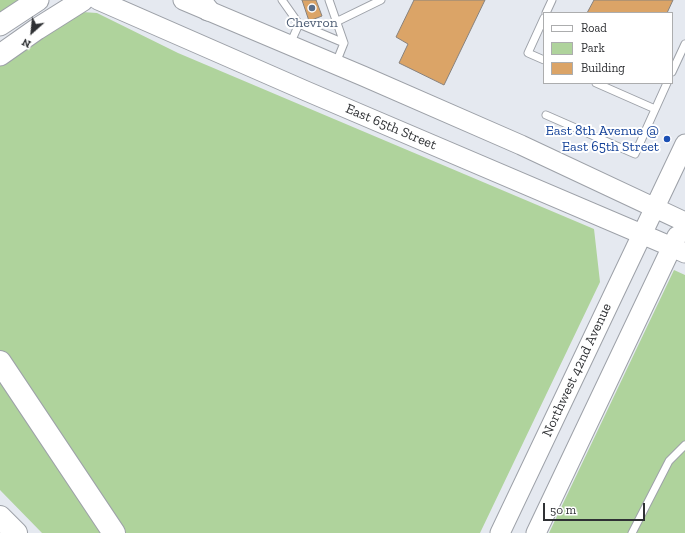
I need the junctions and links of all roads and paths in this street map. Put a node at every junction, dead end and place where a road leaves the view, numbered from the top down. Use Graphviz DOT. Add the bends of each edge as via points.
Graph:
graph roads {
  1 [pos="38,0"];
  2 [pos="83,0"];
  3 [pos="98,0"];
  4 [pos="183,0"];
  5 [pos="282,0"];
  6 [pos="329,0"];
  7 [pos="381,0"];
  8 [pos="552,0"];
  9 [pos="204,5"];
  10 [pos="546,12"];
  11 [pos="543,20"];
  12 [pos="336,22"];
  13 [pos="299,24"];
  14 [pos="0,25"];
  15 [pos="344,43"];
  16 [pos="685,44"];
  17 [pos="290,45"];
  18 [pos="0,55"];
  19 [pos="543,60"];
  20 [pos="336,64"];
  21 [pos="673,70"];
  22 [pos="598,84"];
  23 [pos="667,84"];
  24 [pos="655,109"];
  25 [pos="546,115"];
  26 [pos="685,144"];
  27 [pos="655,208"];
  28 [pos="685,222"];
  29 [pos="642,234"];
  30 [pos="679,250"];
  31 [pos="0,362"];
  32 [pos="685,445"];
  33 [pos="0,517"];
  34 [pos="16,533"];
  35 [pos="114,533"];
  36 [pos="500,533"];
  37 [pos="536,533"];
  38 [pos="632,533"];
  1 -- 14 [label="main road"];
  2 -- 18 [label="main road"];
  3 -- 29 [label="main road, East 65th Street"];
  4 -- 9 [label="main road"];
  5 -- 13 [label="lane"];
  6 -- 12 [label="lane"];
  7 -- 12 [label="lane"];
  8 -- 10 [label="lane"];
  9 -- 17 [label="main road"];
  11 -- 19 [label="lane" via="528,53"];
  12 -- 15 [label="lane"];
  13 -- 15 [label="lane"];
  13 -- 17 [label="lane"];
  15 -- 20 [label="lane"];
  16 -- 21 [label="lane"];
  17 -- 20 [label="main road"];
  20 -- 27 [label="main road" via="521,145"];
  22 -- 24 [label="lane"];
  23 -- 24 [label="lane"];
  24 -- 25 [label="lane" via="635,154"];
  26 -- 27 [label="main road, Northwest 42nd Avenue"];
  27 -- 28 [label="main road"];
  27 -- 29 [label="main road, Northwest 42nd Avenue"];
  28 -- 30 [label="main road"];
  29 -- 30 [label="main road, East 65th Street"];
  29 -- 36 [label="main road, Northwest 42nd Avenue"];
  30 -- 37 [label="main road"];
  31 -- 35 [label="highway"];
  32 -- 38 [label="lane" via="669,461"];
  33 -- 34 [label="highway"];
}
